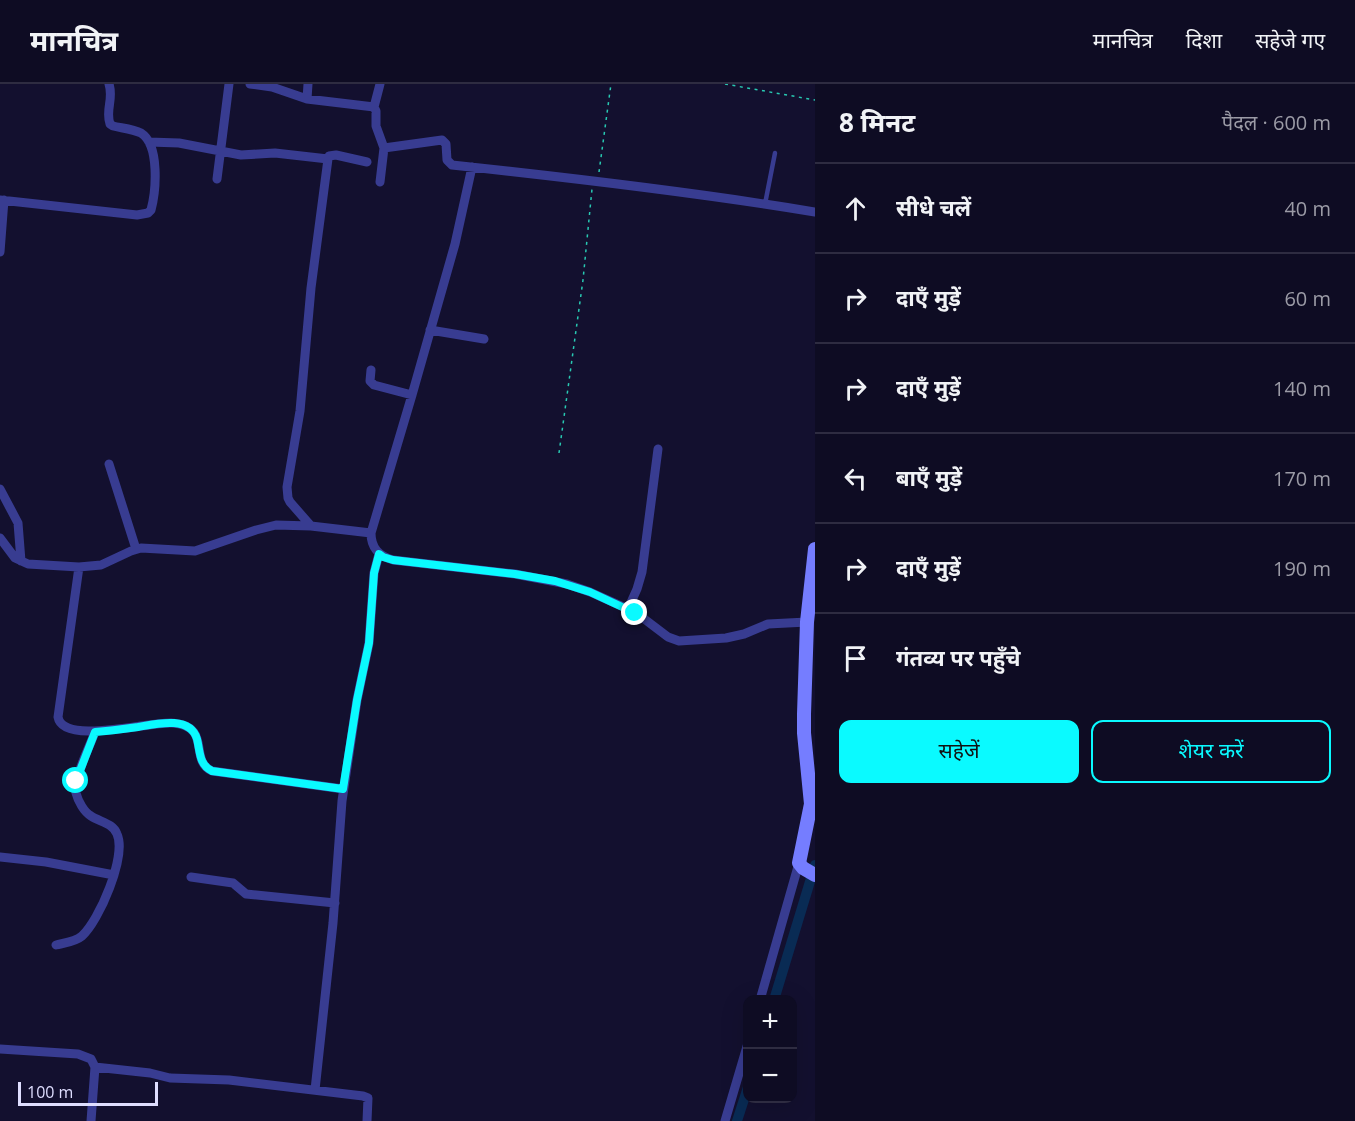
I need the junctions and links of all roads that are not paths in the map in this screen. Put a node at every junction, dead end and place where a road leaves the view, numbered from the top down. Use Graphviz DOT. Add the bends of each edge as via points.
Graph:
graph roads {
  1 [pos="109,84"];
  2 [pos="229,84"];
  3 [pos="250,84"];
  4 [pos="309,84"];
  5 [pos="380,84"];
  6 [pos="307,99"];
  7 [pos="374,108"];
  8 [pos="149,142"];
  9 [pos="384,148"];
  10 [pos="221,152"];
  11 [pos="775,153"];
  12 [pos="328,159"];
  13 [pos="367,162"];
  14 [pos="472,167"];
  15 [pos="217,179"];
  16 [pos="380,182"];
  17 [pos="2,200"];
  18 [pos="765,204"];
  19 [pos="815,212"];
  20 [pos="0,252"];
  21 [pos="430,330"];
  22 [pos="484,339"];
  23 [pos="371,370"];
  24 [pos="412,396"];
  25 [pos="658,449"];
  26 [pos="109,464"];
  27 [pos="0,489"];
  28 [pos="311,526"];
  29 [pos="371,533"];
  30 [pos="0,538"];
  31 [pos="136,549"];
  32 [pos="815,549"];
  33 [pos="379,554"];
  34 [pos="21,561"];
  35 [pos="79,567"];
  36 [pos="628,609"];
  37 [pos="807,622"];
  38 [pos="95,732"];
  39 [pos="343,789"];
  40 [pos="813,789"];
  41 [pos="0,857"];
  42 [pos="806,869"];
  43 [pos="114,875"];
  44 [pos="191,877"];
  45 [pos="334,903"];
  46 [pos="56,945"];
  47 [pos="761,995"];
  48 [pos="0,1049"];
  49 [pos="745,1049"];
  50 [pos="96,1067"];
  51 [pos="315,1090"];
  52 [pos="91,1121"];
  53 [pos="367,1121"];
  54 [pos="725,1121"];
  1 -- 8 [label="street" via="110,124 141,133"];
  2 -- 10 [label="street"];
  3 -- 6 [label="street"];
  4 -- 6 [label="street"];
  5 -- 7 [label="street"];
  6 -- 7 [label="street"];
  7 -- 9 [label="street"];
  8 -- 10 [label="street" via="179,142"];
  8 -- 17 [label="street" via="155,172 152,205 147,213"];
  9 -- 14 [label="street" via="442,140 449,163"];
  9 -- 16 [label="street"];
  10 -- 12 [label="street"];
  10 -- 15 [label="street"];
  11 -- 18 [label="lane"];
  12 -- 13 [label="street" via="336,155"];
  12 -- 28 [label="street" via="300,411 287,487 290,502"];
  14 -- 18 [label="street"];
  14 -- 21 [label="street"];
  17 -- 20 [label="street"];
  18 -- 19 [label="street"];
  21 -- 22 [label="street"];
  21 -- 24 [label="street"];
  23 -- 24 [label="street" via="370,381 374,385"];
  24 -- 29 [label="street"];
  25 -- 36 [label="street" via="642,572"];
  26 -- 31 [label="street"];
  27 -- 34 [label="street" via="18,523"];
  28 -- 29 [label="street"];
  28 -- 31 [label="street" via="262,528 195,551"];
  29 -- 33 [label="street"];
  30 -- 34 [label="street"];
  31 -- 35 [label="street" via="101,565"];
  32 -- 37 [label="street"];
  33 -- 36 [label="street" via="393,560 555,581"];
  33 -- 39 [label="street" via="369,643"];
  34 -- 35 [label="street"];
  35 -- 38 [label="street" via="58,717 66,728"];
  36 -- 37 [label="street" via="668,637 685,641 735,637 768,624"];
  37 -- 40 [label="street" via="804,733"];
  38 -- 39 [label="street" via="180,724 196,734 202,762 212,771"];
  38 -- 43 [label="street" via="76,781 76,793 91,817 112,827 118,835"];
  39 -- 45 [label="street"];
  40 -- 42 [label="street"];
  41 -- 43 [label="street"];
  42 -- 47 [label="street"];
  43 -- 46 [label="street" via="85,933"];
  44 -- 45 [label="street" via="233,883 246,894"];
  45 -- 51 [label="street"];
  48 -- 50 [label="street" via="83,1055"];
  49 -- 54 [label="street"];
  50 -- 51 [label="street" via="170,1078"];
  50 -- 52 [label="street"];
  51 -- 53 [label="street" via="366,1096"];
}
